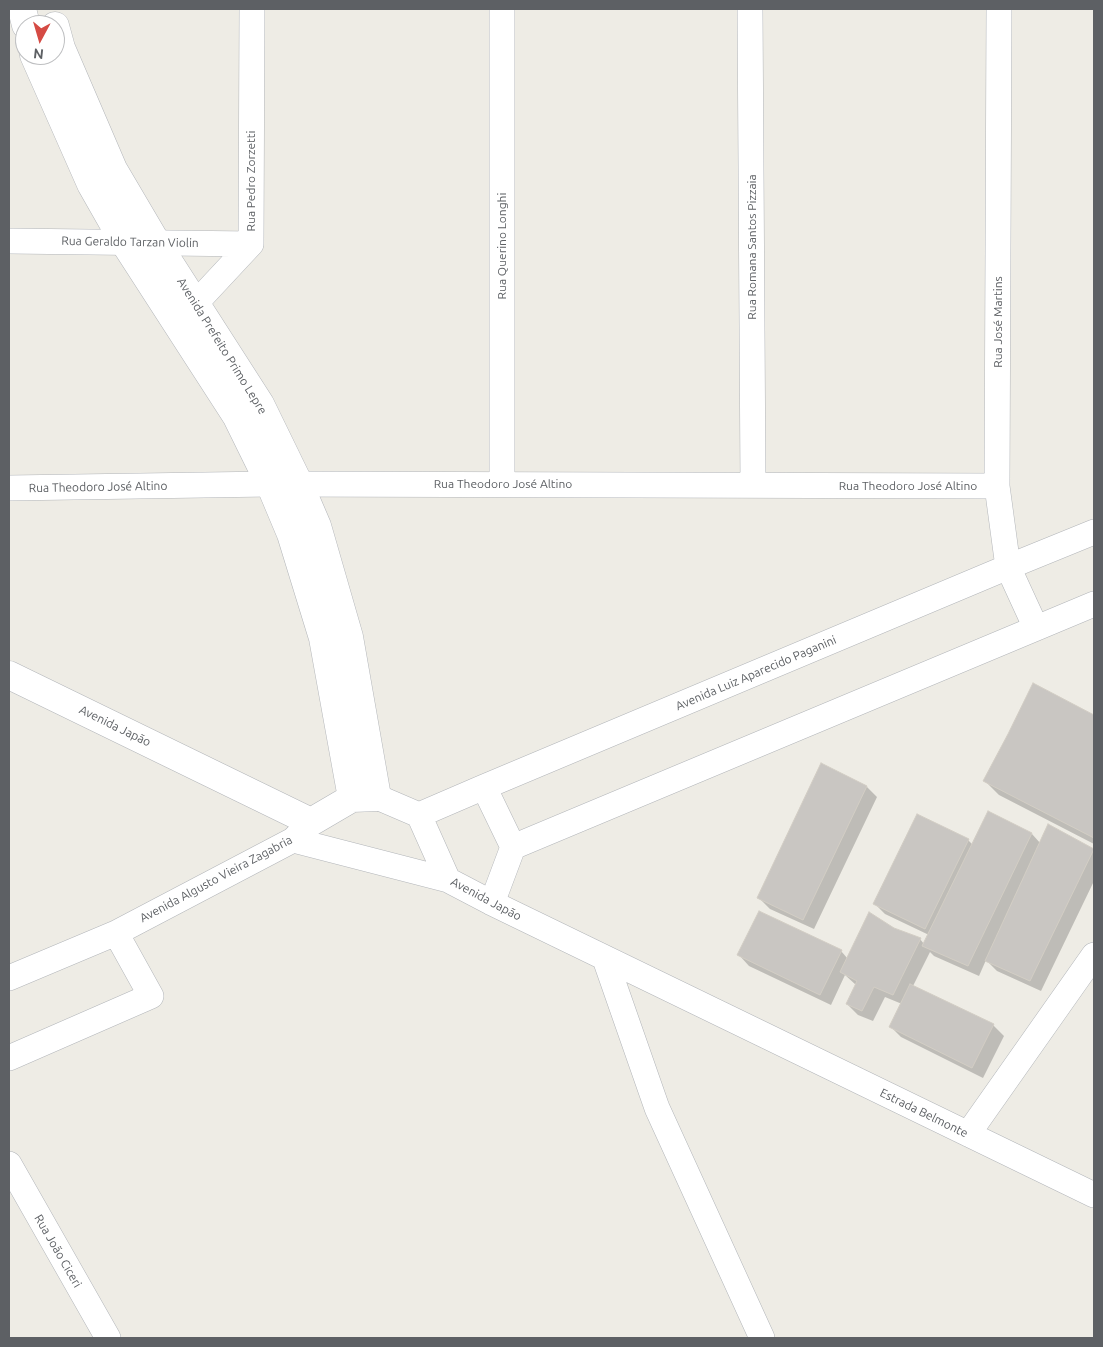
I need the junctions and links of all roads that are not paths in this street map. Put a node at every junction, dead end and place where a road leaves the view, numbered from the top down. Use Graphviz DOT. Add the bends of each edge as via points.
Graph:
graph roads {
  1 [pos="252,9"];
  2 [pos="502,9"];
  3 [pos="750,9"];
  4 [pos="999,9"];
  5 [pos="65,58"];
  6 [pos="38,65"];
  7 [pos="9,241"];
  8 [pos="124,242"];
  9 [pos="156,242"];
  10 [pos="251,244"];
  11 [pos="196,304"];
  12 [pos="176,324"];
  13 [pos="270,484"];
  14 [pos="299,484"];
  15 [pos="502,484"];
  16 [pos="753,485"];
  17 [pos="997,486"];
  18 [pos="9,488"];
  19 [pos="1094,532"];
  20 [pos="1008,567"];
  21 [pos="1094,604"];
  22 [pos="1036,628"];
  23 [pos="9,674"];
  24 [pos="484,787"];
  25 [pos="364,797"];
  26 [pos="419,816"];
  27 [pos="302,831"];
  28 [pos="513,847"];
  29 [pos="448,880"];
  30 [pos="492,903"];
  31 [pos="116,933"];
  32 [pos="1094,955"];
  33 [pos="605,958"];
  34 [pos="9,978"];
  35 [pos="753,1030"];
  36 [pos="9,1058"];
  37 [pos="968,1134"];
  38 [pos="9,1164"];
  39 [pos="1094,1195"];
  40 [pos="108,1338"];
  41 [pos="762,1338"];
  1 -- 10 [label="street, Rua Pedro Zorzetti"];
  2 -- 15 [label="street, Rua Querino Longhi"];
  3 -- 16 [label="street, Rua Romana Santos Pizzaia"];
  4 -- 17 [label="street, Rua José Martins"];
  5 -- 9 [label="street, Avenida Prefeito Primo Lepre" via="114,169"];
  6 -- 8 [label="street, Avenida Prefeito Primo Lepre" via="91,184"];
  7 -- 8 [label="street, Rua Geraldo Tarzan Violin"];
  8 -- 9 [label="street, Rua Geraldo Tarzan Violin"];
  8 -- 12 [label="street, Avenida Prefeito Primo Lepre"];
  9 -- 10 [label="street, Rua Geraldo Tarzan Violin"];
  9 -- 11 [label="street, Avenida Prefeito Primo Lepre"];
  10 -- 11 [label="street, Rua Pedro Zorzetti"];
  11 -- 12 [label="street, Rua Pedro Zorzetti"];
  11 -- 14 [label="street, Avenida Prefeito Primo Lepre" via="260,404"];
  12 -- 13 [label="street, Avenida Prefeito Primo Lepre" via="237,417"];
  13 -- 14 [label="street, Rua Theodoro José Altino"];
  13 -- 18 [label="street, Rua Theodoro José Altino"];
  13 -- 25 [label="street, Avenida Prefeito Primo Lepre" via="291,534 323,638"];
  14 -- 15 [label="street, Rua Theodoro José Altino"];
  14 -- 25 [label="street, Avenida Prefeito Primo Lepre" via="316,526 349,637"];
  15 -- 16 [label="street, Rua Theodoro José Altino"];
  16 -- 17 [label="street, Rua Theodoro José Altino"];
  17 -- 20 [label="street, Rua José Martins"];
  19 -- 20 [label="street, Avenida Luiz Aparecido Paganini"];
  20 -- 22 [label="street, Rua José Martins"];
  20 -- 24 [label="street, Avenida Luiz Aparecido Paganini"];
  21 -- 22 [label="street"];
  22 -- 28 [label="street"];
  23 -- 27 [label="street, Avenida Japão"];
  24 -- 26 [label="street, Avenida Luiz Aparecido Paganini"];
  24 -- 28 [label="street"];
  25 -- 26 [label="street"];
  25 -- 27 [label="street"];
  26 -- 29 [label="street, Avenida Japão"];
  27 -- 29 [label="street"];
  27 -- 31 [label="street, Avenida Algusto Vieira Zagabria"];
  28 -- 30 [label="street"];
  29 -- 30 [label="street, Avenida Japão"];
  30 -- 33 [label="street, Avenida Japão"];
  31 -- 34 [label="street, Avenida Algusto Vieira Zagabria"];
  31 -- 36 [label="street" via="152,996"];
  32 -- 37 [label="street"];
  33 -- 35 [label="street, Avenida Japão"];
  33 -- 41 [label="street" via="657,1108"];
  35 -- 37 [label="street, Estrada Belmonte"];
  37 -- 39 [label="street, Estrada Belmonte"];
  38 -- 40 [label="street, Rua João Ciceri"];
}
